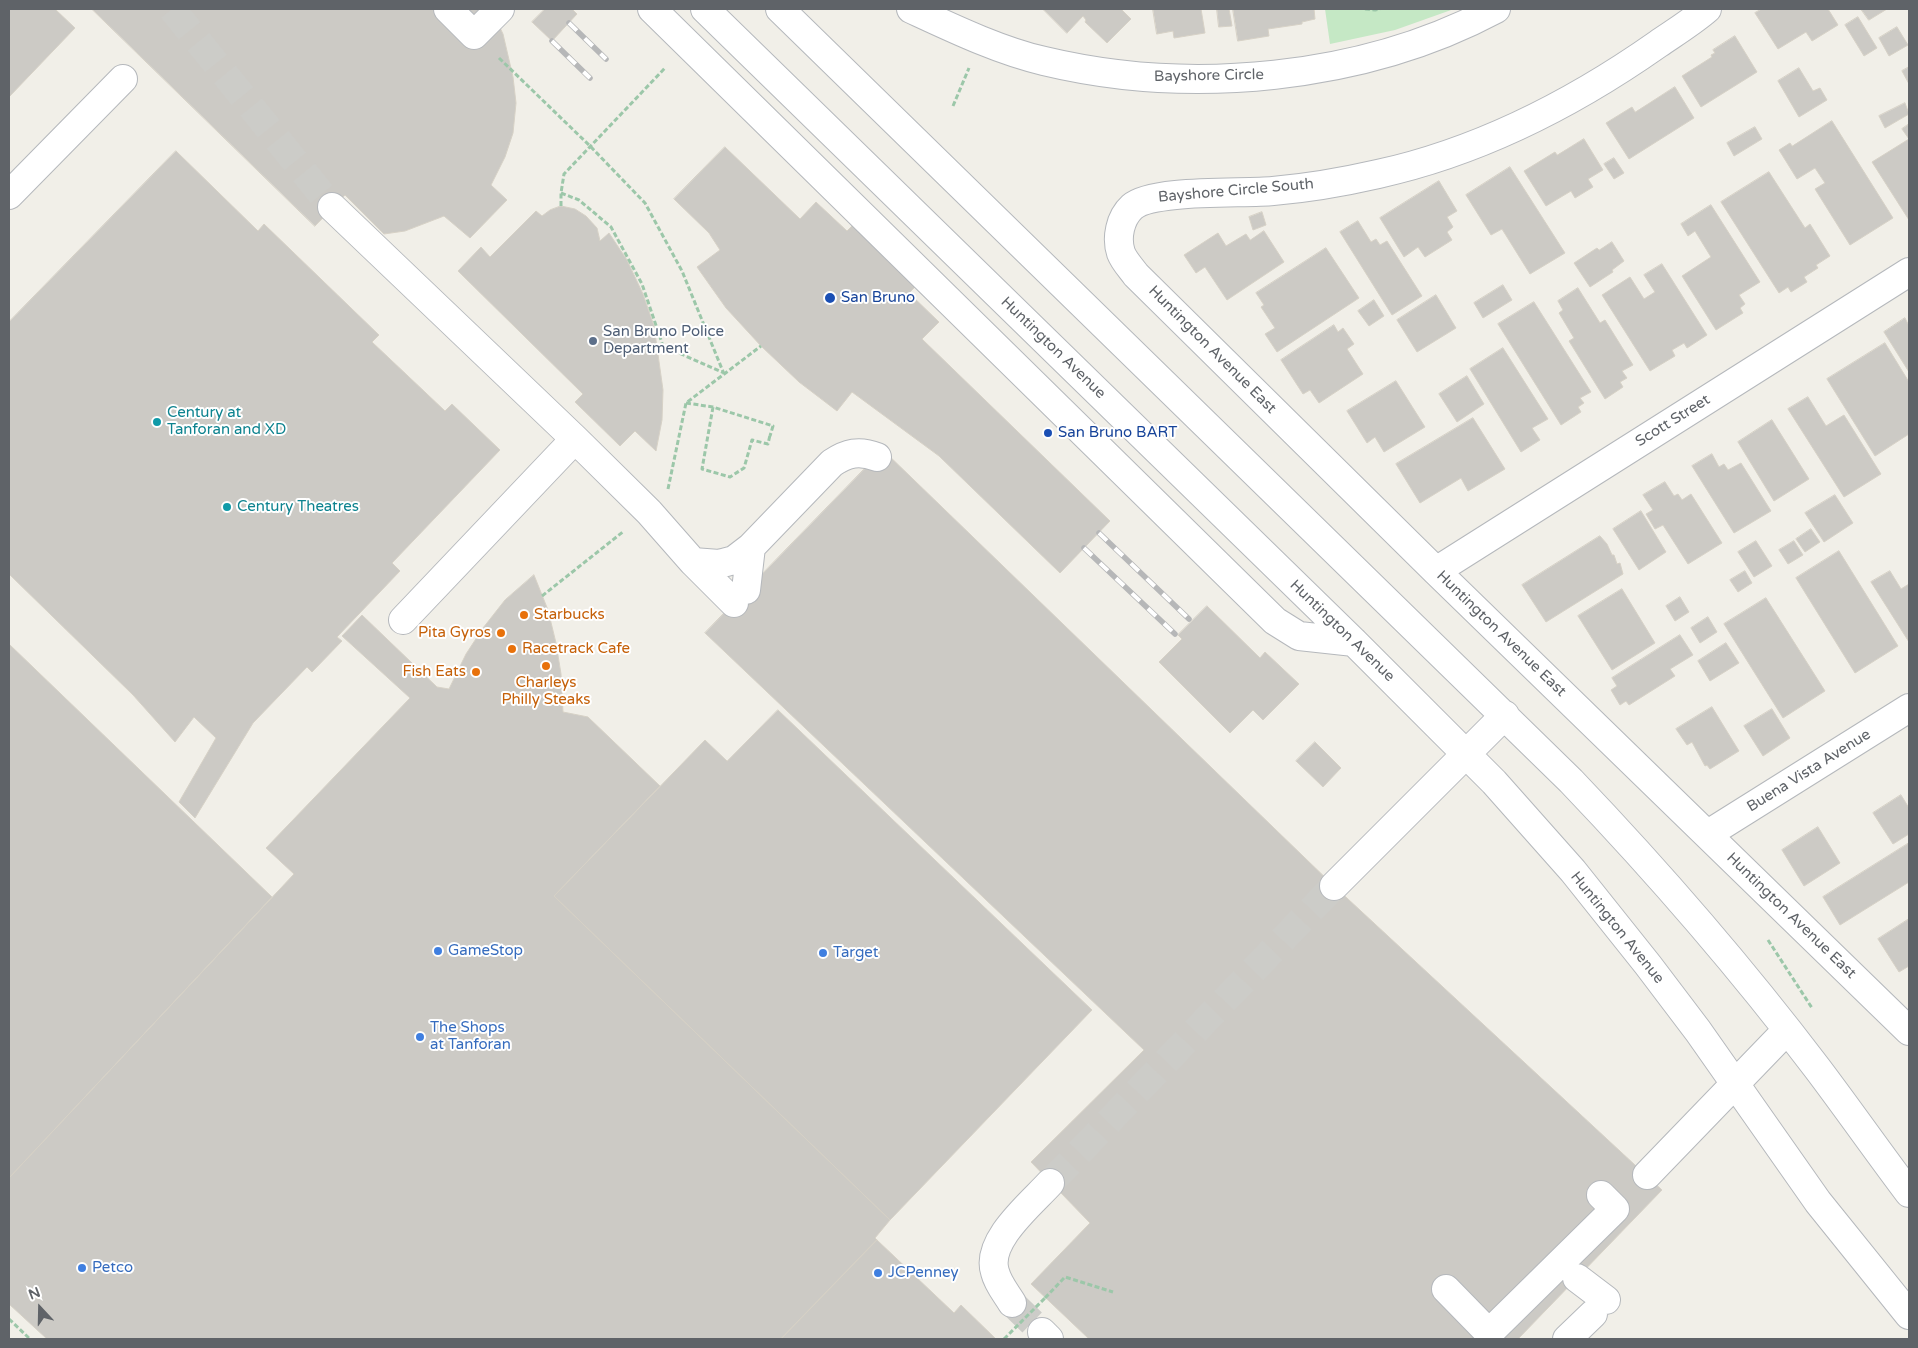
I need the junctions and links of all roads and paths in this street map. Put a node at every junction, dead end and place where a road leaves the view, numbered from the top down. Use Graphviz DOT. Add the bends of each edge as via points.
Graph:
graph roads {
  1 [pos="448,9"];
  2 [pos="500,9"];
  3 [pos="652,9"];
  4 [pos="705,9"];
  5 [pos="780,9"];
  6 [pos="910,9"];
  7 [pos="1365,9"];
  8 [pos="1380,9"];
  9 [pos="1496,9"];
  10 [pos="1707,9"];
  11 [pos="956,18"];
  12 [pos="980,40"];
  13 [pos="499,58"];
  14 [pos="665,68"];
  15 [pos="123,79"];
  16 [pos="953,106"];
  17 [pos="590,146"];
  18 [pos="561,193"];
  19 [pos="9,195"];
  20 [pos="561,206"];
  21 [pos="332,207"];
  22 [pos="1122,221"];
  23 [pos="1909,272"];
  24 [pos="686,403"];
  25 [pos="713,406"];
  26 [pos="575,439"];
  27 [pos="877,457"];
  28 [pos="751,546"];
  29 [pos="693,562"];
  30 [pos="1436,571"];
  31 [pos="403,620"];
  32 [pos="1354,642"];
  33 [pos="1909,708"];
  34 [pos="1506,715"];
  35 [pos="1467,754"];
  36 [pos="1708,834"];
  37 [pos="1334,886"];
  38 [pos="1767,938"];
  39 [pos="1814,1011"];
  40 [pos="1787,1030"];
  41 [pos="1909,1031"];
  42 [pos="1736,1084"];
  43 [pos="1647,1175"];
  44 [pos="1050,1183"];
  45 [pos="1909,1193"];
  46 [pos="1601,1195"];
  47 [pos="1576,1278"];
  48 [pos="1446,1289"];
  49 [pos="1113,1292"];
  50 [pos="1012,1303"];
  51 [pos="1909,1316"];
  52 [pos="9,1319"];
  53 [pos="30,1339"];
  54 [pos="1004,1339"];
  55 [pos="1567,1339"];
  1 -- 2 [label="street" via="474,36"];
  3 -- 32 [label="street" via="1274,621 1299,636"];
  4 -- 32 [label="street, Huntington Avenue"];
  5 -- 34 [label="street"];
  6 -- 11 [label="street"];
  7 -- 8 [label="path"];
  9 -- 12 [label="street, Bayshore Circle" via="1471,22 1403,47 1328,67 1252,78 1182,79 1108,73 1043,61"];
  10 -- 22 [label="street, Bayshore Circle South" via="1636,60 1570,100 1508,130 1442,156 1379,174 1310,186 1239,194 1152,198 1132,207"];
  11 -- 12 [label="street, Bayshore Circle"];
  12 -- 16 [label="path"];
  13 -- 17 [label="path"];
  14 -- 17 [label="path"];
  15 -- 19 [label="street"];
  17 -- 18 [label="path" via="564,174"];
  17 -- 18 [label="path" via="645,203 682,271 724,374 663,346 642,284 611,227 579,200"];
  18 -- 20 [label="path"];
  21 -- 26 [label="street"];
  22 -- 30 [label="street, Huntington Avenue East" via="1121,253 1136,275"];
  23 -- 30 [label="street, Scott Street"];
  24 -- 25 [label="path"];
  25 -- 25 [label="path" via="702,469 730,477 744,468 752,440 768,444 773,426"];
  26 -- 29 [label="street" via="649,512"];
  26 -- 31 [label="street"];
  27 -- 28 [label="street" via="855,452 832,463"];
  28 -- 29 [label="street" via="734,560 719,564"];
  28 -- 29 [label="street" via="740,597"];
  30 -- 36 [label="street, Huntington Avenue East"];
  32 -- 35 [label="street, Huntington Avenue"];
  33 -- 36 [label="street, Buena Vista Avenue"];
  34 -- 35 [label="street"];
  34 -- 40 [label="street" via="1620,833 1714,940"];
  35 -- 37 [label="street"];
  35 -- 42 [label="street, Huntington Avenue" via="1599,902"];
  36 -- 41 [label="street, Huntington Avenue East"];
  38 -- 39 [label="path"];
  40 -- 42 [label="street"];
  40 -- 45 [label="street"];
  42 -- 43 [label="street"];
  42 -- 51 [label="street, Huntington Avenue" via="1818,1202"];
  44 -- 50 [label="street" via="1004,1234 994,1253 994,1271"];
  46 -- 48 [label="street" via="1615,1209 1489,1333"];
  47 -- 55 [label="street" via="1599,1307"];
  49 -- 54 [label="path, bridge" via="1066,1277"];
  52 -- 53 [label="path"];
}
